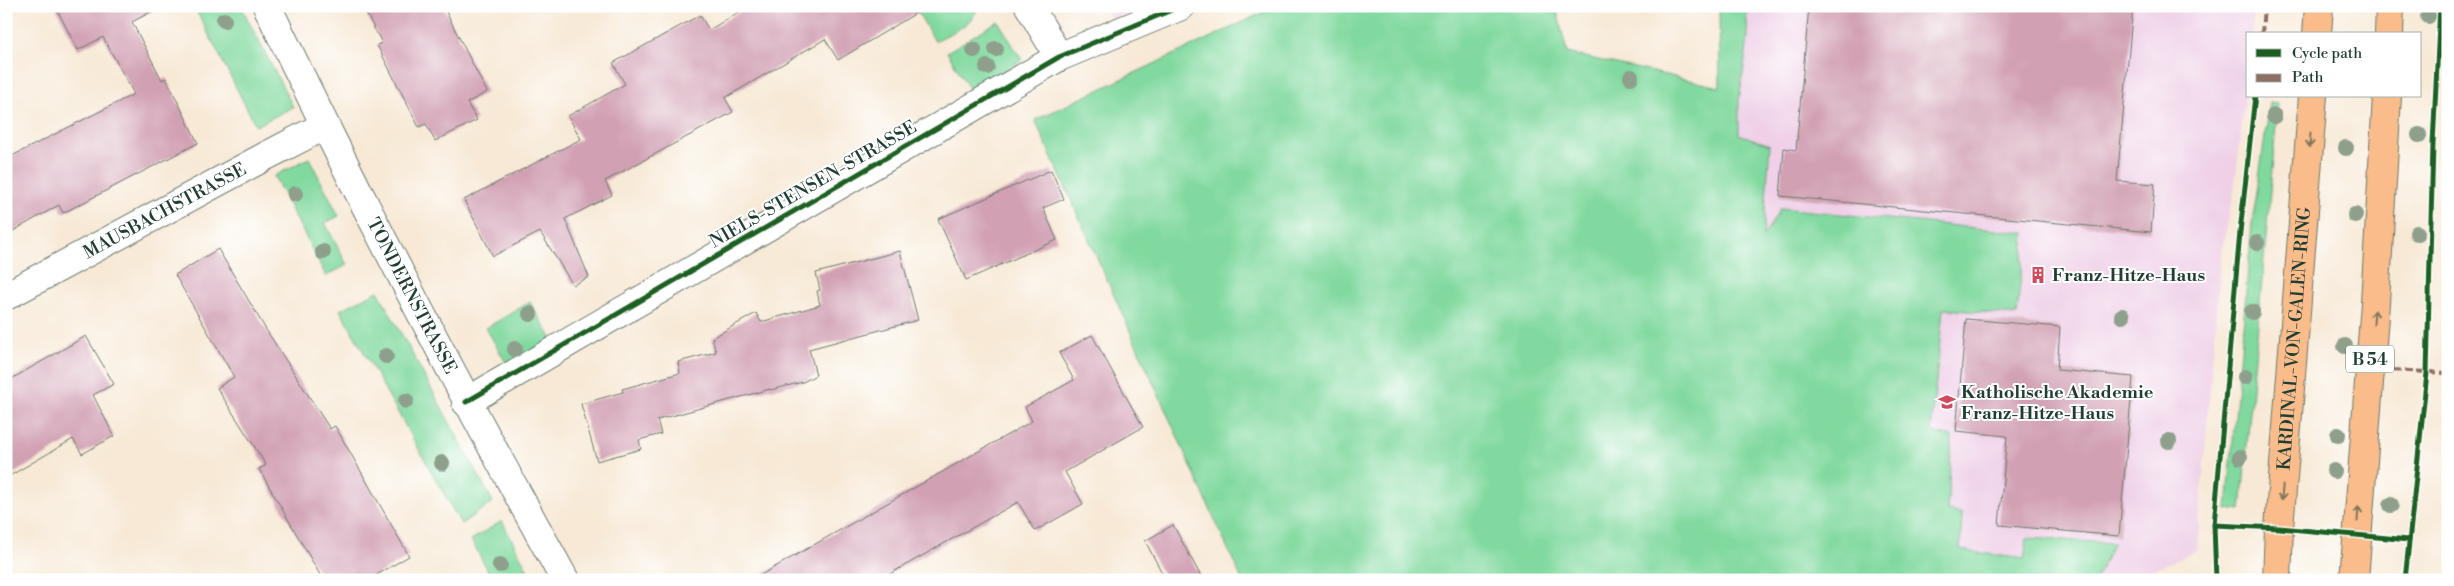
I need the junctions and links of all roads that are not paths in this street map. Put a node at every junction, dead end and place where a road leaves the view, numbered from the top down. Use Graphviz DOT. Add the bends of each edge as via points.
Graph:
graph roads {
  1 [pos="267,6"];
  2 [pos="1029,6"];
  3 [pos="1181,6"];
  4 [pos="2319,6"];
  5 [pos="2390,6"];
  6 [pos="2317,32"];
  7 [pos="2390,32"];
  8 [pos="1059,57"];
  9 [pos="2313,98"];
  10 [pos="2387,98"];
  11 [pos="324,126"];
  12 [pos="6,296"];
  13 [pos="466,402"];
  14 [pos="565,580"];
  15 [pos="2277,580"];
  16 [pos="2354,580"];
  1 -- 11 [label="street, TONDERNSTRASSE"];
  2 -- 8 [label="street"];
  3 -- 8 [label="street, NIELS-STENSEN-STRASSE"];
  4 -- 6 [label="main road"];
  5 -- 7 [label="main road"];
  8 -- 13 [label="street, NIELS-STENSEN-STRASSE"];
  9 -- 15 [label="main road, KARDINAL-VON-GALEN-RING, one-way"];
  16 -- 10 [label="main road, B 54, one-way"];
  11 -- 12 [label="street, MAUSBACHSTRASSE"];
  11 -- 13 [label="street, TONDERNSTRASSE"];
  13 -- 14 [label="street, TONDERNSTRASSE"];
}
